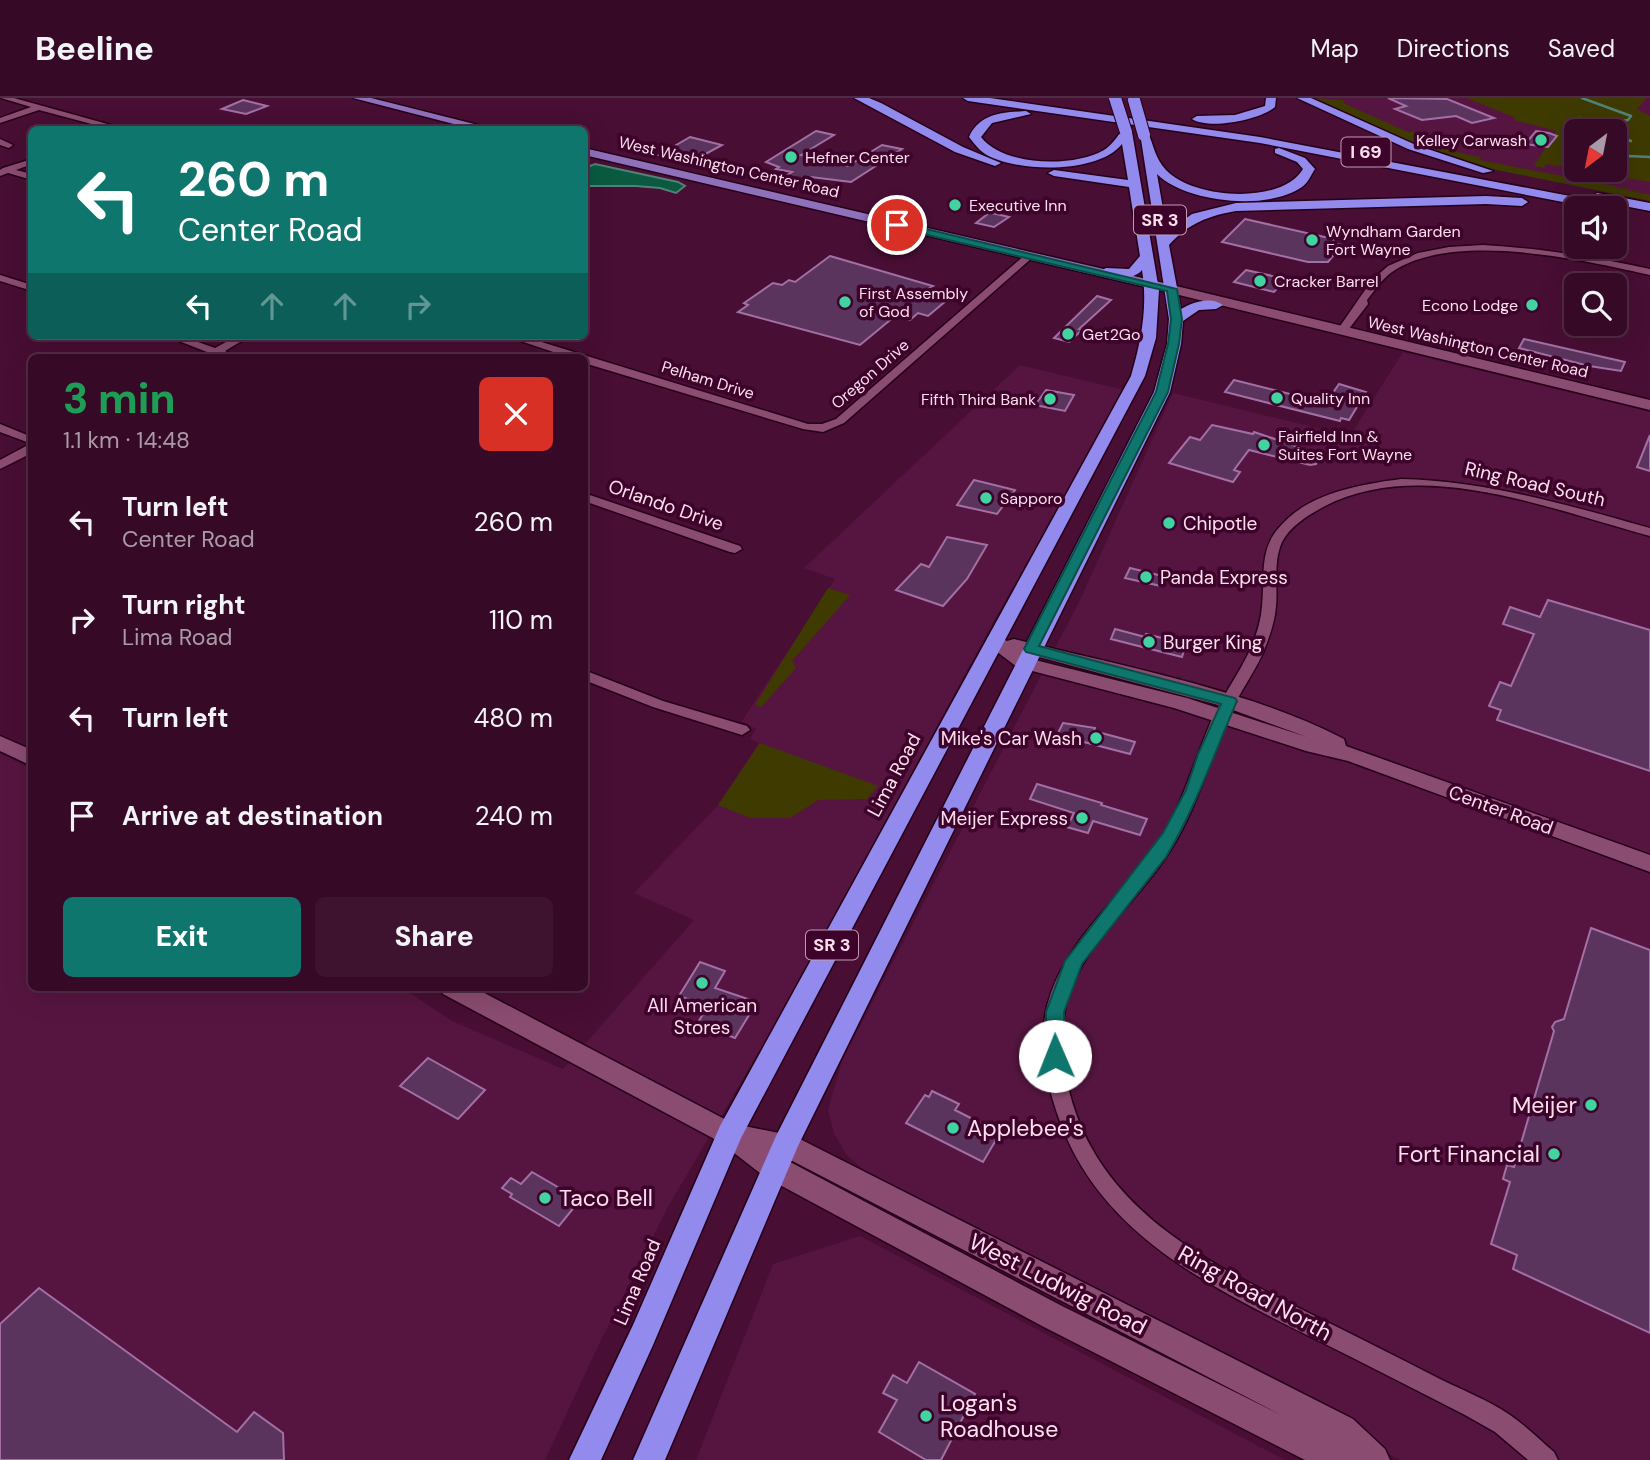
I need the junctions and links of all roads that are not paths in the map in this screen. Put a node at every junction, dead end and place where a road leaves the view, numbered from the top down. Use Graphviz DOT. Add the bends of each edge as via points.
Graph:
graph roads {
  1 [pos="5,98"];
  2 [pos="358,98"];
  3 [pos="859,98"];
  4 [pos="968,98"];
  5 [pos="1026,98"];
  6 [pos="1032,98"];
  7 [pos="1115,98"];
  8 [pos="1271,98"];
  9 [pos="1302,98"];
  10 [pos="1133,99"];
  11 [pos="1044,100"];
  12 [pos="39,107"];
  13 [pos="1106,116"];
  14 [pos="1164,117"];
  15 [pos="0,121"];
  16 [pos="108,126"];
  17 [pos="476,126"];
  18 [pos="1213,132"];
  19 [pos="1126,133"];
  20 [pos="1149,151"];
  21 [pos="588,153"];
  22 [pos="28,162"];
  23 [pos="3,171"];
  24 [pos="28,176"];
  25 [pos="1134,184"];
  26 [pos="1567,191"];
  27 [pos="1564,200"];
  28 [pos="1564,206"];
  29 [pos="1627,211"];
  30 [pos="1646,212"];
  31 [pos="1165,242"];
  32 [pos="1147,256"];
  33 [pos="1028,257"];
  34 [pos="1107,272"];
  35 [pos="1650,272"];
  36 [pos="0,278"];
  37 [pos="28,287"];
  38 [pos="1152,287"];
  39 [pos="1172,292"];
  40 [pos="1216,305"];
  41 [pos="1177,319"];
  42 [pos="1299,322"];
  43 [pos="1336,331"];
  44 [pos="184,340"];
  45 [pos="237,340"];
  46 [pos="524,340"];
  47 [pos="216,351"];
  48 [pos="210,354"];
  49 [pos="224,354"];
  50 [pos="569,354"];
  51 [pos="588,360"];
  52 [pos="1650,405"];
  53 [pos="0,428"];
  54 [pos="823,428"];
  55 [pos="28,439"];
  56 [pos="28,450"];
  57 [pos="0,465"];
  58 [pos="588,497"];
  59 [pos="1650,532"];
  60 [pos="734,549"];
  61 [pos="995,641"];
  62 [pos="1028,656"];
  63 [pos="588,676"];
  64 [pos="1226,708"];
  65 [pos="742,730"];
  66 [pos="0,743"];
  67 [pos="28,757"];
  68 [pos="1650,864"];
  69 [pos="460,991"];
  70 [pos="729,1134"];
  71 [pos="780,1156"];
  72 [pos="585,1460"];
  73 [pos="649,1460"];
  74 [pos="1338,1460"];
  75 [pos="1374,1460"];
  76 [pos="1546,1460"];
  1 -- 12 [label="street"];
  2 -- 17 [label="main road"];
  3 -- 25 [label="highway" via="903,115 974,157"];
  4 -- 13 [label="highway, I 69"];
  5 -- 11 [label="highway, I 69"];
  6 -- 11 [label="highway"];
  7 -- 19 [label="highway, Lima Road, bridge"];
  8 -- 14 [label="highway" via="1270,107 1245,117"];
  9 -- 26 [label="highway" via="1443,158"];
  10 -- 20 [label="highway, bridge"];
  11 -- 14 [label="highway, I 69"];
  12 -- 15 [label="street"];
  12 -- 16 [label="street"];
  13 -- 18 [label="highway, I 69"];
  13 -- 19 [label="highway" via="1006,115 978,127 975,137 978,145 992,153 1040,164 1094,159 1110,152"];
  14 -- 26 [label="highway, I 69"];
  18 -- 20 [label="highway" via="1301,160 1308,169 1307,179 1286,192 1258,198 1201,192 1163,174"];
  18 -- 27 [label="highway, I 69"];
  19 -- 25 [label="highway, Lima Road / SR 3"];
  20 -- 31 [label="highway, SR 3"];
  21 -- 33 [label="main road, West Washington Center Road"];
  22 -- 23 [label="street"];
  23 -- 24 [label="street"];
  25 -- 32 [label="highway, Lima Road / SR 3"];
  26 -- 30 [label="highway, I 69"];
  28 -- 31 [label="highway" via="1486,200 1236,207 1200,213 1180,225"];
  29 -- 30 [label="highway"];
  31 -- 39 [label="highway, SR 3"];
  32 -- 34 [label="highway" via="1133,273"];
  32 -- 38 [label="highway, Lima Road / SR 3"];
  33 -- 34 [label="main road, West Washington Center Road"];
  33 -- 38 [label="main road, West Washington Center Road"];
  33 -- 54 [label="street, Oregon Drive" via="840,421"];
  34 -- 38 [label="main road, West Washington Center Road"];
  35 -- 43 [label="street" via="1550,252 1440,252 1389,269"];
  36 -- 37 [label="street"];
  38 -- 39 [label="main road, West Washington Center Road"];
  38 -- 61 [label="highway, Lima Road / SR 3" via="1149,338 1138,376"];
  39 -- 40 [label="main road, West Washington Center Road"];
  39 -- 41 [label="highway, SR 3"];
  39 -- 42 [label="main road, West Washington Center Road"];
  40 -- 41 [label="highway" via="1196,306"];
  40 -- 42 [label="main road, West Washington Center Road"];
  41 -- 62 [label="highway, SR 3" via="1162,392"];
  42 -- 43 [label="main road, West Washington Center Road"];
  43 -- 52 [label="main road, West Washington Center Road"];
  44 -- 47 [label="street"];
  45 -- 47 [label="street"];
  46 -- 50 [label="street"];
  47 -- 48 [label="street"];
  47 -- 49 [label="street"];
  51 -- 54 [label="street, Pelham Drive"];
  53 -- 55 [label="street"];
  56 -- 57 [label="street"];
  58 -- 60 [label="street, Orlando Drive"];
  59 -- 64 [label="street, Ring Road South" via="1497,491 1441,483 1374,486 1331,498 1280,534 1271,560 1265,631"];
  61 -- 62 [label="main road, Center Road"];
  61 -- 70 [label="highway, Lima Road / SR 3"];
  62 -- 64 [label="main road, Center Road"];
  62 -- 71 [label="highway, SR 3"];
  63 -- 65 [label="street"];
  64 -- 68 [label="main road, Center Road" via="1313,746 1353,755"];
  64 -- 76 [label="street, Ring Road North" via="1171,835 1074,961 1061,989 1055,1012 1055,1056 1071,1125 1094,1170 1126,1206 1194,1265 1473,1407 1503,1424"];
  66 -- 67 [label="main road"];
  69 -- 70 [label="main road, West Ludwig Road"];
  70 -- 71 [label="main road, West Ludwig Road"];
  70 -- 72 [label="highway, Lima Road / SR 3"];
  71 -- 73 [label="highway, SR 3"];
  71 -- 74 [label="main road, West Ludwig Road" via="1052,1316"];
  71 -- 75 [label="main road, West Ludwig Road" via="1342,1430"];
}
